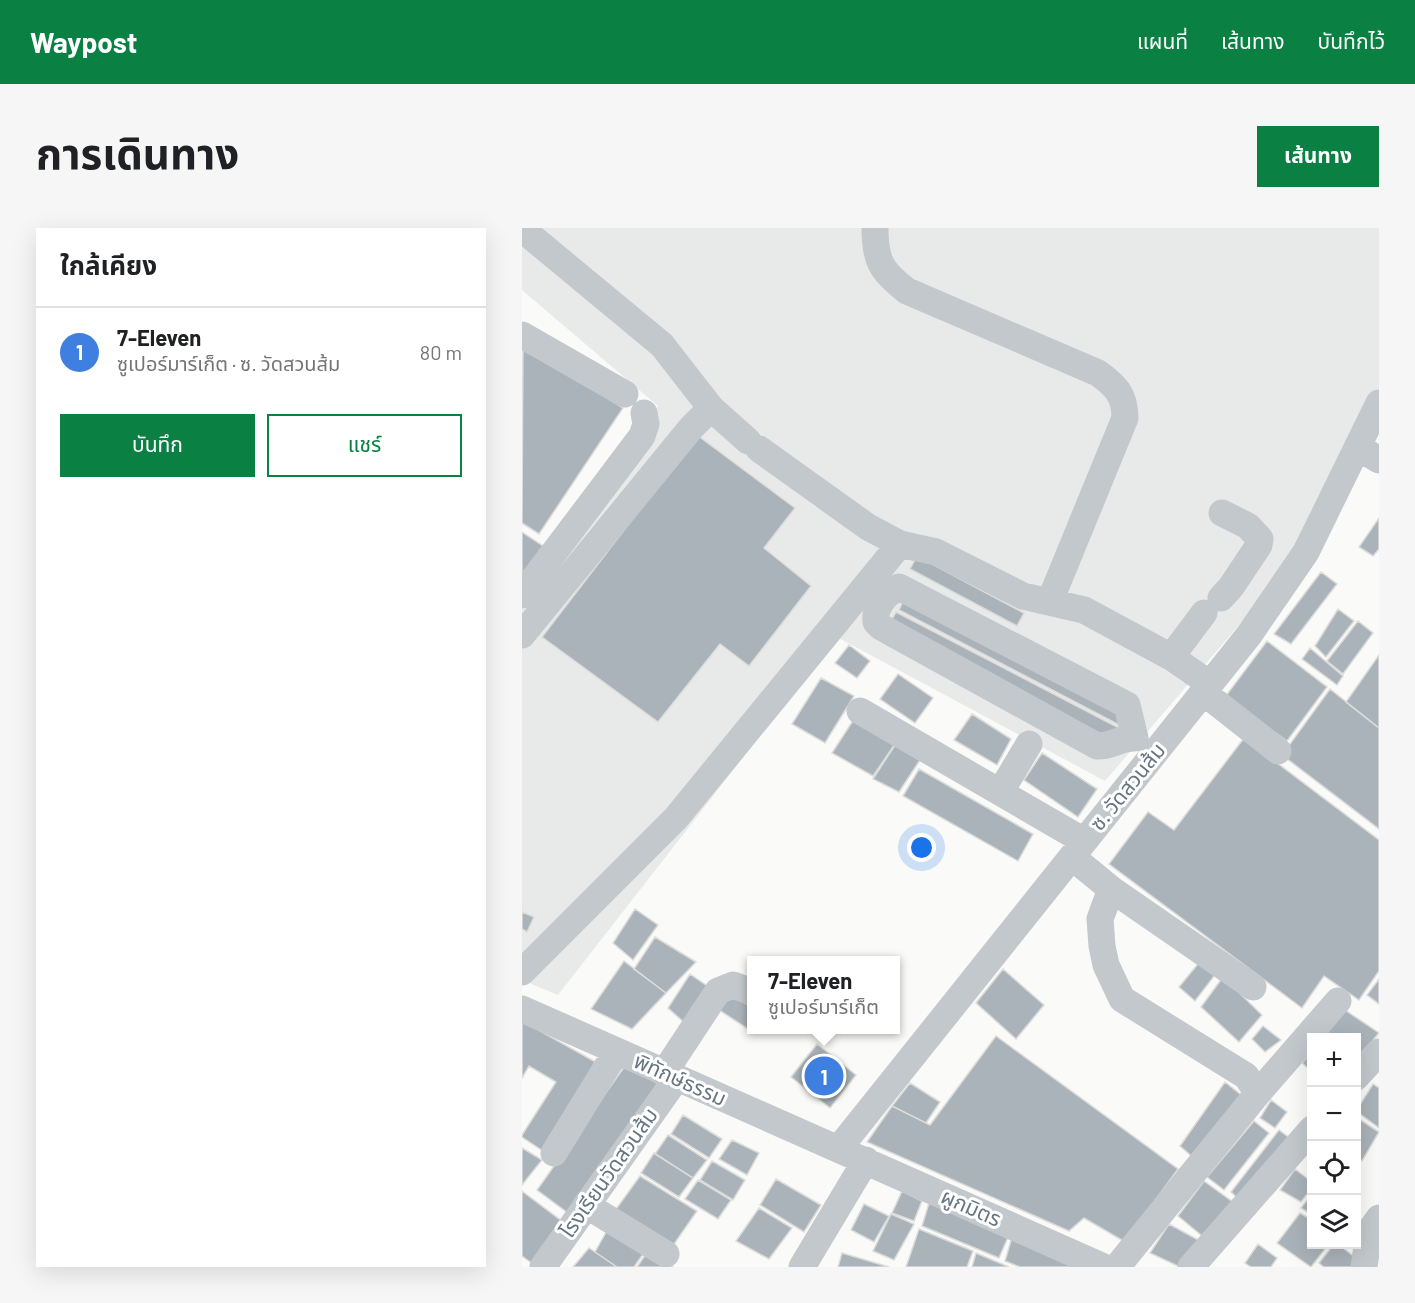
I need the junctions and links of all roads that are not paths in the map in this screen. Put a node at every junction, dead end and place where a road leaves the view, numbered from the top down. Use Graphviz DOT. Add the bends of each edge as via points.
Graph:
graph roads {
  1 [pos="876,228"];
  2 [pos="522,229"];
  3 [pos="522,335"];
  4 [pos="625,394"];
  5 [pos="1379,403"];
  6 [pos="711,408"];
  7 [pos="644,412"];
  8 [pos="1369,453"];
  9 [pos="1222,513"];
  10 [pos="900,544"];
  11 [pos="522,595"];
  12 [pos="1050,601"];
  13 [pos="522,635"];
  14 [pos="1171,657"];
  15 [pos="1206,688"];
  16 [pos="860,711"];
  17 [pos="1029,744"];
  18 [pos="1146,745"];
  19 [pos="1278,751"];
  20 [pos="1001,791"];
  21 [pos="1078,849"];
  22 [pos="1111,889"];
  23 [pos="532,949"];
  24 [pos="522,972"];
  25 [pos="1253,987"];
  26 [pos="747,990"];
  27 [pos="1338,1001"];
  28 [pos="522,1009"];
  29 [pos="616,1052"];
  30 [pos="1379,1052"];
  31 [pos="1361,1072"];
  32 [pos="670,1076"];
  33 [pos="1258,1093"];
  34 [pos="1307,1134"];
  35 [pos="840,1147"];
  36 [pos="554,1153"];
  37 [pos="866,1160"];
  38 [pos="586,1205"];
  39 [pos="1379,1218"];
  40 [pos="666,1254"];
  41 [pos="543,1267"];
  42 [pos="802,1267"];
  43 [pos="1104,1267"];
  44 [pos="1117,1267"];
  45 [pos="1191,1267"];
  46 [pos="1364,1267"];
  1 -- 12 [label="street" via="880,265 886,275 907,291 1098,373 1117,387 1122,396 1125,418"];
  2 -- 6 [label="street" via="662,345"];
  3 -- 4 [label="street"];
  5 -- 8 [label="street, ซ. วัดสวนส้ม"];
  6 -- 10 [label="street" via="754,445 868,527"];
  6 -- 13 [label="street"];
  7 -- 11 [label="street" via="642,436"];
  8 -- 15 [label="street, ซ. วัดสวนส้ม" via="1306,552"];
  9 -- 14 [label="street" via="1248,526 1260,539 1259,545 1237,579"];
  10 -- 12 [label="street" via="936,552 1023,596"];
  10 -- 23 [label="street" via="676,818"];
  12 -- 14 [label="street" via="1084,610"];
  14 -- 15 [label="street"];
  15 -- 18 [label="street, ซ. วัดสวนส้ม"];
  15 -- 19 [label="street"];
  16 -- 20 [label="street"];
  17 -- 20 [label="street"];
  18 -- 18 [label="street" via="1122,739 1097,746 881,627 875,619 876,610 890,592 906,588 1127,705"];
  18 -- 21 [label="street, ซ. วัดสวนส้ม"];
  20 -- 21 [label="street"];
  21 -- 22 [label="street"];
  21 -- 35 [label="street, ซ. วัดสวนส้ม"];
  22 -- 25 [label="street"];
  22 -- 33 [label="street" via="1100,919 1102,946 1106,966 1122,999 1246,1077"];
  23 -- 24 [label="street"];
  26 -- 32 [label="street, โรงเรียนวัดสวนส้ม" via="733,985 718,991"];
  27 -- 33 [label="street"];
  28 -- 29 [label="street, พิทักษ์ธรรม"];
  29 -- 32 [label="street, พิทักษ์ธรรม"];
  29 -- 36 [label="street"];
  30 -- 31 [label="street"];
  32 -- 35 [label="street, พิทักษ์ธรรม"];
  32 -- 38 [label="street, โรงเรียนวัดสวนส้ม"];
  33 -- 44 [label="street"];
  34 -- 45 [label="street"];
  35 -- 37 [label="street, ผูกมิตร"];
  37 -- 42 [label="street"];
  37 -- 43 [label="street, ผูกมิตร"];
  38 -- 40 [label="street"];
  38 -- 41 [label="street, โรงเรียนวัดสวนส้ม"];
  39 -- 46 [label="street" via="1369,1232"];
}
